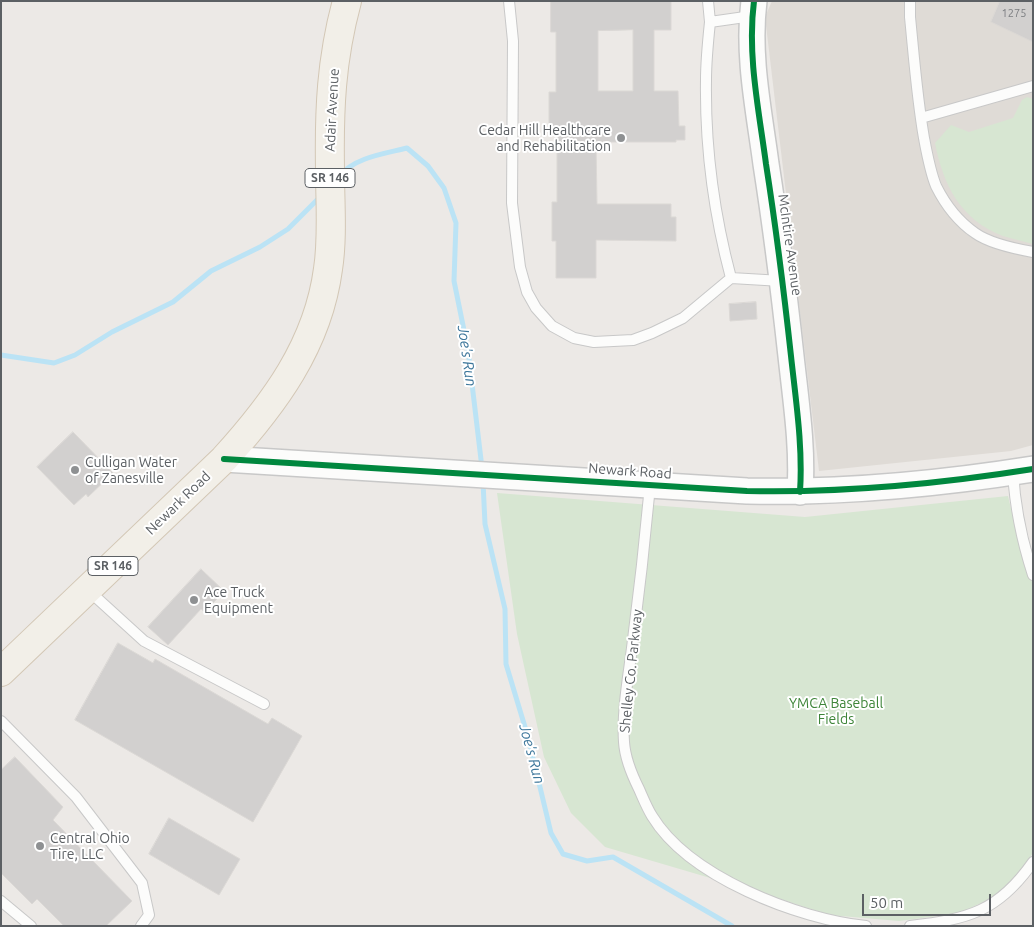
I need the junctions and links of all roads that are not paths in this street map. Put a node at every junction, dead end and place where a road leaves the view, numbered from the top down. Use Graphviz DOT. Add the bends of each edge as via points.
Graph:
graph roads {
  1 [pos="347,1"];
  2 [pos="509,1"];
  3 [pos="708,1"];
  4 [pos="910,1"];
  5 [pos="753,9"];
  6 [pos="710,22"];
  7 [pos="1033,86"];
  8 [pos="920,118"];
  9 [pos="1033,252"];
  10 [pos="730,278"];
  11 [pos="783,281"];
  12 [pos="224,459"];
  13 [pos="1023,471"];
  14 [pos="650,485"];
  15 [pos="800,492"];
  16 [pos="1033,575"];
  17 [pos="88,590"];
  18 [pos="1,672"];
  19 [pos="264,704"];
  20 [pos="1,721"];
  21 [pos="1033,862"];
  22 [pos="1,901"];
  23 [pos="31,926"];
  24 [pos="141,926"];
  25 [pos="866,926"];
  26 [pos="910,926"];
  1 -- 12 [label="main road, Adair Avenue / SR 146" via="334,57 330,110 330,245 320,308 309,340 292,373 252,428"];
  2 -- 10 [label="lane" via="513,41 512,203 520,267 527,292 536,308 552,326 574,338 594,342 632,340 683,318"];
  3 -- 6 [label="lane"];
  4 -- 8 [label="lane"];
  5 -- 6 [label="lane"];
  5 -- 11 [label="street, McIntire Avenue" via="754,76"];
  6 -- 10 [label="lane" via="706,79 709,151 712,189"];
  7 -- 8 [label="lane"];
  8 -- 9 [label="lane" via="936,186 948,206 976,234"];
  10 -- 11 [label="lane"];
  11 -- 15 [label="street, McIntire Avenue" via="799,424"];
  12 -- 14 [label="street, Newark Road"];
  12 -- 17 [label="main road, Newark Road / SR 146"];
  13 -- 15 [label="street, Newark Road" via="865,489"];
  13 -- 16 [label="lane" via="1014,497"];
  14 -- 15 [label="street, Newark Road"];
  14 -- 25 [label="lane, Shelley Co. Parkway" via="624,711 624,744 632,773 652,817 694,859 730,882 804,913"];
  17 -- 18 [label="main road, Newark Road / SR 146"];
  17 -- 19 [label="lane" via="144,641"];
  20 -- 24 [label="lane" via="76,797 142,883 149,915"];
  21 -- 26 [label="lane" via="1012,888 992,905 962,917"];
  22 -- 23 [label="lane"];
}
